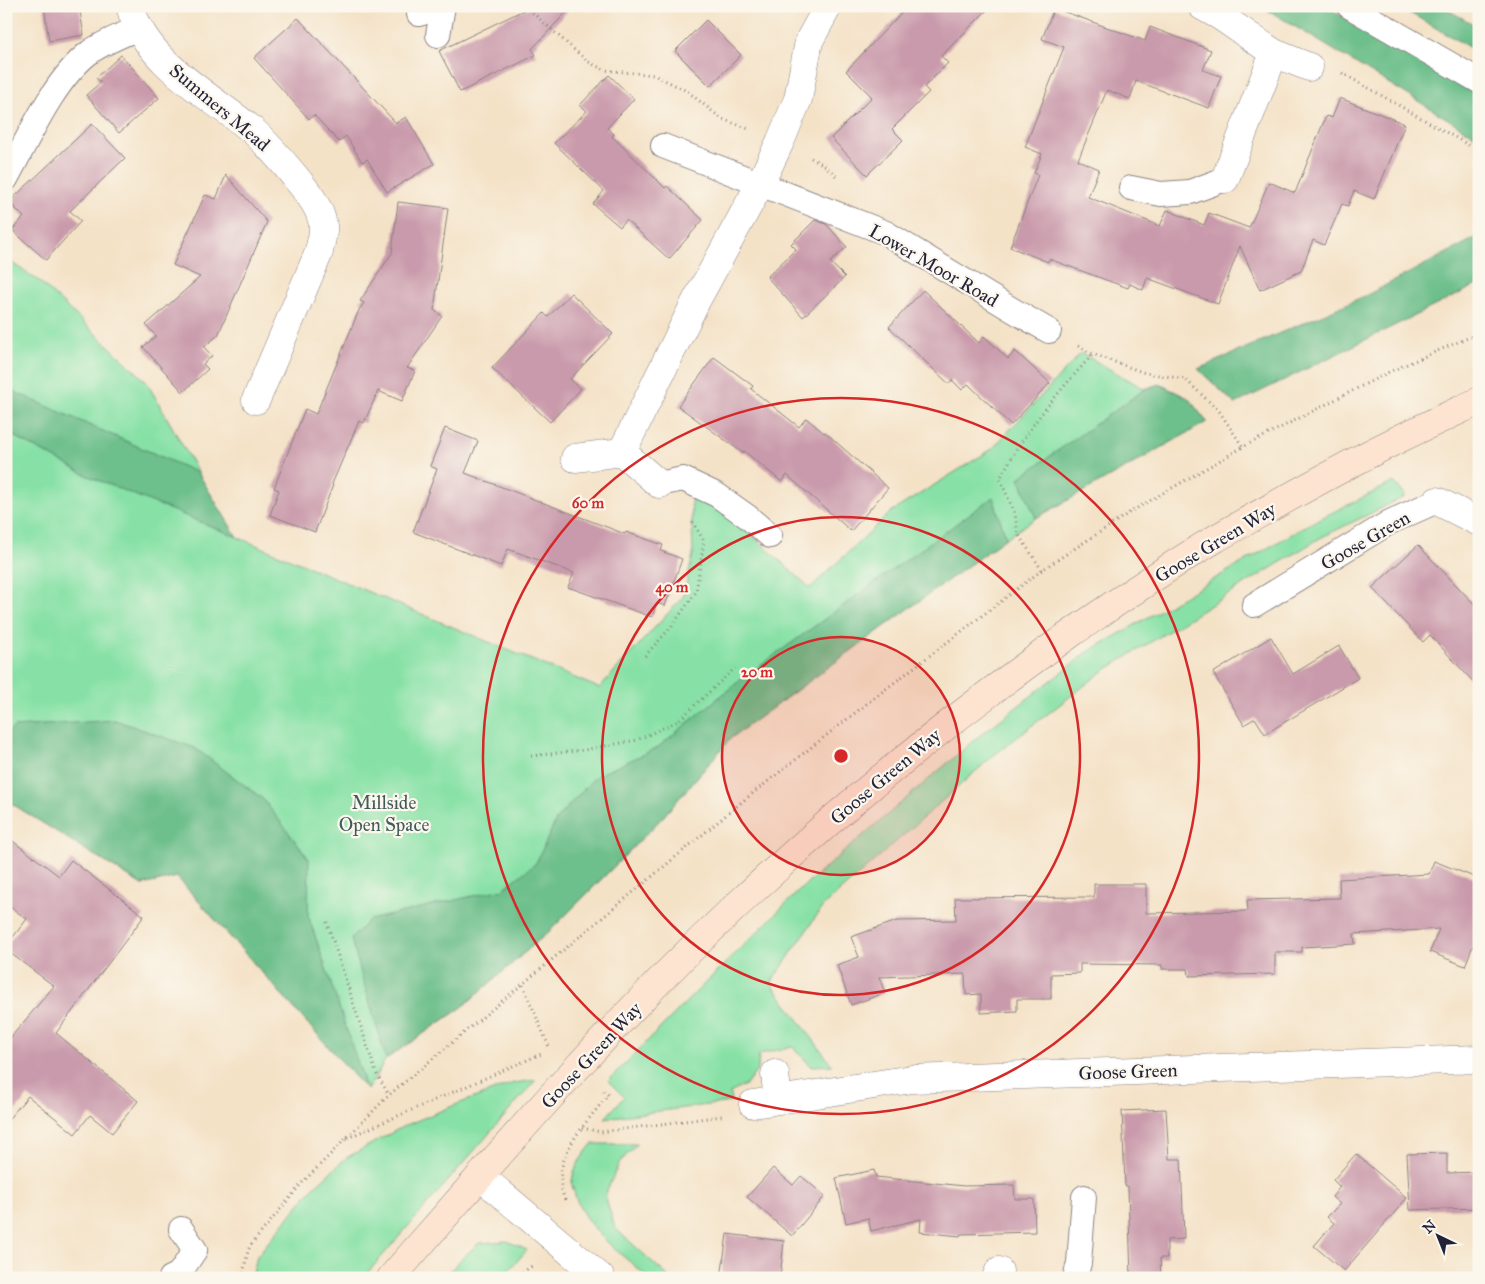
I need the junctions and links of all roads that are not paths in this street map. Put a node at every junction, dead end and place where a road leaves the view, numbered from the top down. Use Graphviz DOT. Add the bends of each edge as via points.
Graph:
graph roads {
  1 [pos="443,6"];
  2 [pos="828,6"];
  3 [pos="1202,6"];
  4 [pos="1349,6"];
  5 [pos="419,14"];
  6 [pos="134,17"];
  7 [pos="438,35"];
  8 [pos="1274,53"];
  9 [pos="1310,67"];
  10 [pos="1479,81"];
  11 [pos="663,146"];
  12 [pos="6,178"];
  13 [pos="1225,179"];
  14 [pos="760,184"];
  15 [pos="1131,188"];
  16 [pos="1049,331"];
  17 [pos="256,400"];
  18 [pos="1479,401"];
  19 [pos="622,452"];
  20 [pos="576,458"];
  21 [pos="658,484"];
  22 [pos="1437,501"];
  23 [pos="1479,522"];
  24 [pos="770,536"];
  25 [pos="1254,605"];
  26 [pos="1479,1059"];
  27 [pos="768,1093"];
  28 [pos="480,1176"];
  29 [pos="1084,1197"];
  30 [pos="180,1229"];
  31 [pos="171,1278"];
  32 [pos="391,1278"];
  33 [pos="601,1278"];
  34 [pos="1075,1278"];
  1 -- 5 [label="lane"];
  1 -- 7 [label="lane"];
  2 -- 14 [label="street" via="809,41 798,99"];
  3 -- 8 [label="street"];
  4 -- 10 [label="lane"];
  6 -- 12 [label="lane" via="75,65 58,86"];
  6 -- 17 [label="street, Summers Mead" via="151,47 180,76 252,130 281,159 317,206 323,226 319,252"];
  8 -- 9 [label="street"];
  8 -- 13 [label="street"];
  11 -- 14 [label="lane, Lower Moor Road"];
  13 -- 15 [label="lane" via="1190,192 1161,194"];
  14 -- 16 [label="lane, Lower Moor Road" via="886,233"];
  14 -- 19 [label="street" via="696,301"];
  18 -- 28 [label="main road, Goose Green Way" via="1376,450 1214,540 1122,598 939,731 732,910 578,1067"];
  19 -- 20 [label="street"];
  19 -- 21 [label="street"];
  21 -- 24 [label="lane" via="683,479 717,495"];
  22 -- 23 [label="street, Goose Green"];
  22 -- 25 [label="lane, Goose Green" via="1390,522"];
  26 -- 27 [label="street, Goose Green" via="912,1079"];
  28 -- 32 [label="main road, Goose Green Way"];
  28 -- 33 [label="street"];
  29 -- 34 [label="lane"];
  30 -- 31 [label="lane" via="195,1250 179,1274"];
}
